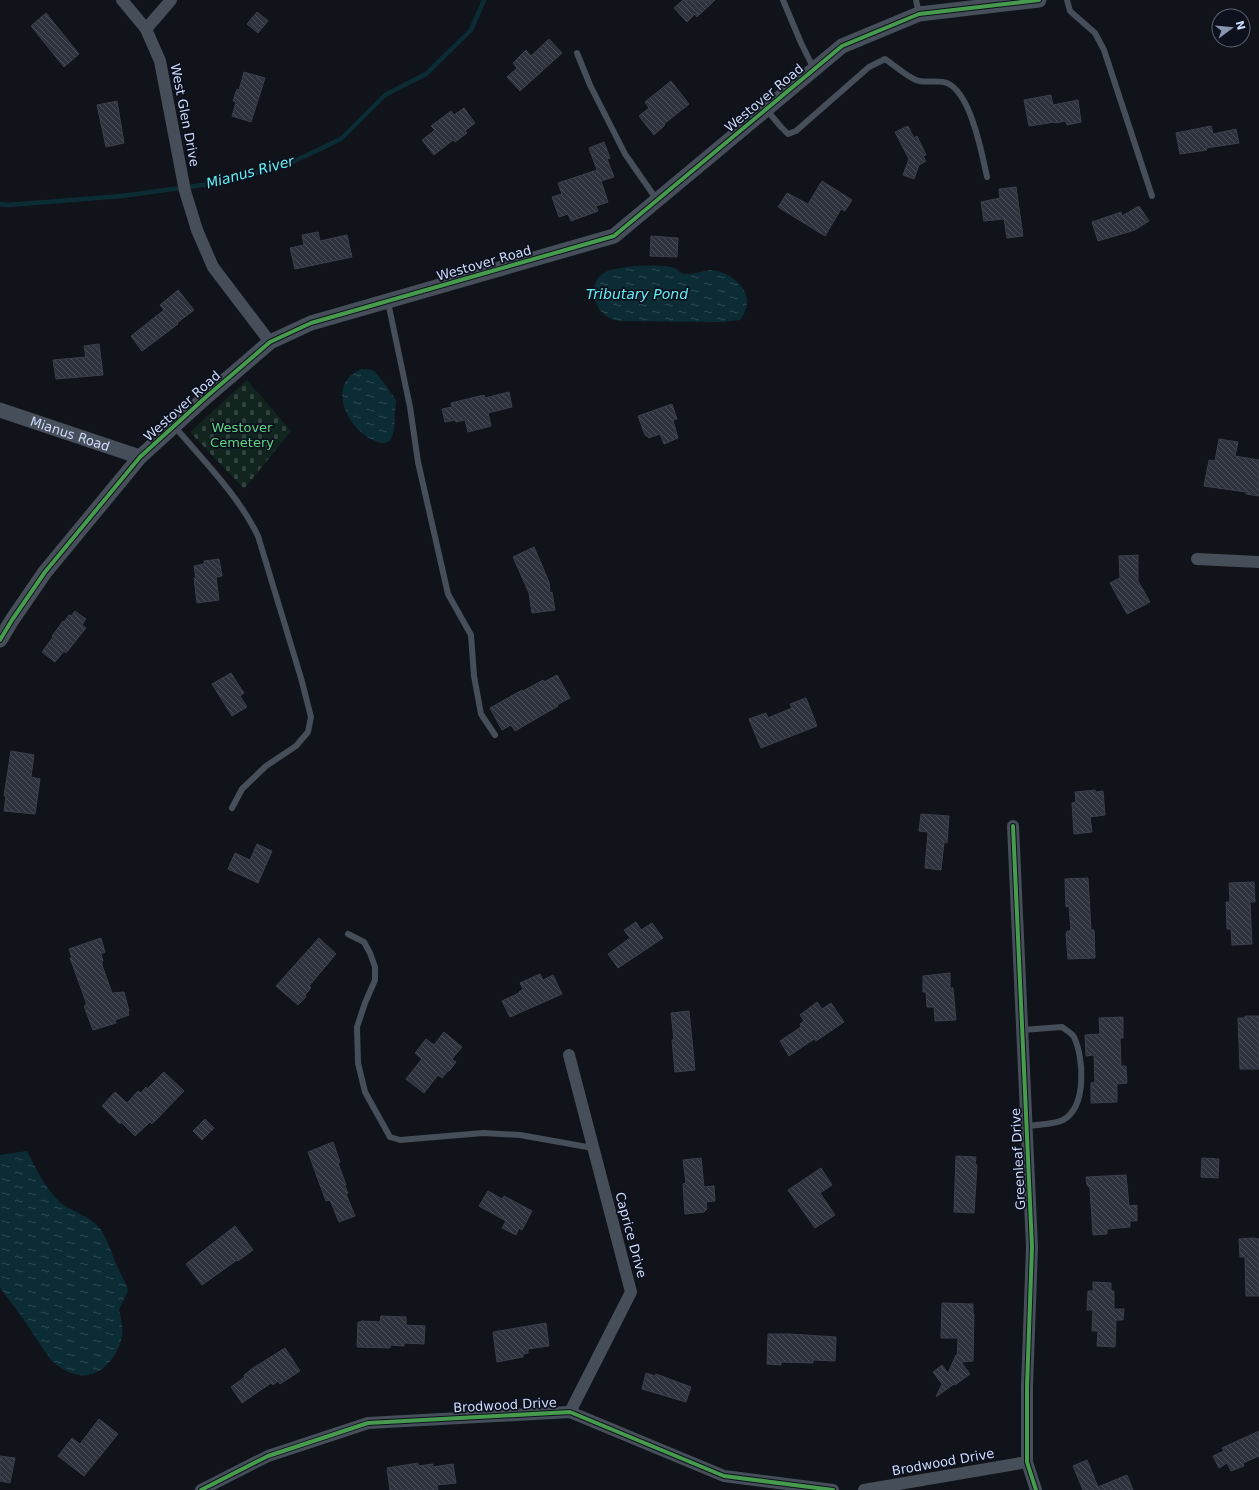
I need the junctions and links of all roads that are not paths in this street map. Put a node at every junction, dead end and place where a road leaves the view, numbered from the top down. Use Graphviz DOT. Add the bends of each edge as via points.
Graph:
graph roads {
  1 [pos="122,0"];
  2 [pos="172,0"];
  3 [pos="783,0"];
  4 [pos="1039,0"];
  5 [pos="1066,0"];
  6 [pos="918,7"];
  7 [pos="146,29"];
  8 [pos="577,53"];
  9 [pos="814,69"];
  10 [pos="766,109"];
  11 [pos="987,177"];
  12 [pos="1152,196"];
  13 [pos="657,200"];
  14 [pos="388,302"];
  15 [pos="270,342"];
  16 [pos="0,410"];
  17 [pos="174,426"];
  18 [pos="140,457"];
  19 [pos="1197,559"];
  20 [pos="1259,562"];
  21 [pos="6,621"];
  22 [pos="0,640"];
  23 [pos="495,734"];
  24 [pos="232,808"];
  25 [pos="1013,826"];
  26 [pos="348,934"];
  27 [pos="1022,1030"];
  28 [pos="569,1056"];
  29 [pos="1026,1126"];
  30 [pos="593,1148"];
  31 [pos="570,1412"];
  32 [pos="1027,1462"];
  33 [pos="201,1490"];
  34 [pos="833,1490"];
  35 [pos="864,1490"];
  36 [pos="1036,1490"];
  1 -- 7 [label="street, West Glen Drive"];
  2 -- 7 [label="street"];
  3 -- 9 [label="lane"];
  4 -- 6 [label="street, Westover Road"];
  5 -- 12 [label="lane" via="1070,12 1095,33 1104,50"];
  6 -- 9 [label="street, Westover Road" via="842,46"];
  7 -- 15 [label="street, West Glen Drive" via="160,61 189,207 197,230 213,267"];
  8 -- 13 [label="lane" via="625,154"];
  9 -- 10 [label="street, Westover Road"];
  10 -- 11 [label="lane" via="788,134 796,131 868,67 885,59 916,80 946,83 955,88 966,105 979,138"];
  10 -- 13 [label="street, Westover Road"];
  13 -- 14 [label="street, Westover Road" via="614,236"];
  14 -- 15 [label="street, Westover Road" via="311,323"];
  14 -- 23 [label="lane" via="408,392 418,462 448,594 471,635 474,676 481,714"];
  15 -- 17 [label="street, Westover Road"];
  16 -- 18 [label="street, Mianus Road"];
  17 -- 18 [label="street, Westover Road"];
  17 -- 24 [label="lane" via="249,517 258,536 311,717 308,732 296,746 266,766 242,789"];
  18 -- 21 [label="street, Westover Road"];
  19 -- 20 [label="street"];
  21 -- 22 [label="street, Westover Road"];
  25 -- 27 [label="street, Greenleaf Drive"];
  26 -- 30 [label="lane" via="364,942 375,967 375,980 357,1027 358,1063 365,1092 390,1137 400,1140 483,1133 520,1134"];
  27 -- 29 [label="street, Greenleaf Drive"];
  27 -- 29 [label="lane" via="1062,1027 1073,1036 1082,1070 1076,1105 1068,1115 1063,1120"];
  28 -- 30 [label="street, Caprice Drive"];
  29 -- 32 [label="street, Greenleaf Drive" via="1032,1247"];
  30 -- 31 [label="street, Caprice Drive" via="631,1292"];
  31 -- 33 [label="street, Brodwood Drive" via="368,1423 268,1456"];
  31 -- 34 [label="street, Brodwood Drive" via="724,1476"];
  32 -- 35 [label="street, Brodwood Drive"];
  32 -- 36 [label="street, Greenleaf Drive"];
}
